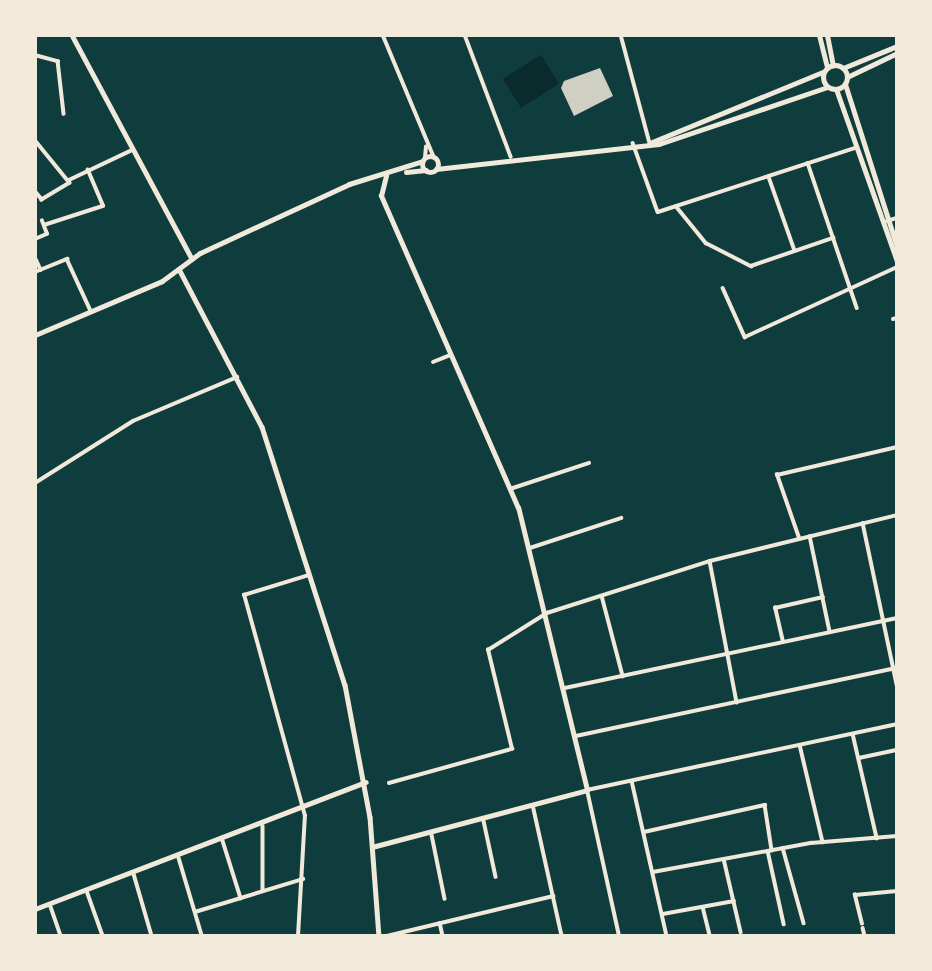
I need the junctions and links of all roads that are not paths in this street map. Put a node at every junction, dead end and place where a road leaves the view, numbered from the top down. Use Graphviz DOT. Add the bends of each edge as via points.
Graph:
graph roads {
  1 [pos="72,35"];
  2 [pos="383,35"];
  3 [pos="464,35"];
  4 [pos="621,35"];
  5 [pos="819,35"];
  6 [pos="827,35"];
  7 [pos="897,46"];
  8 [pos="897,53"];
  9 [pos="35,55"];
  10 [pos="828,68"];
  11 [pos="843,68"];
  12 [pos="847,76"];
  13 [pos="845,84"];
  14 [pos="827,87"];
  15 [pos="836,89"];
  16 [pos="64,114"];
  17 [pos="35,140"];
  18 [pos="633,143"];
  19 [pos="651,143"];
  20 [pos="426,144"];
  21 [pos="855,148"];
  22 [pos="130,151"];
  23 [pos="510,157"];
  24 [pos="436,159"];
  25 [pos="424,160"];
  26 [pos="808,163"];
  27 [pos="455,167"];
  28 [pos="436,169"];
  29 [pos="88,170"];
  30 [pos="426,170"];
  31 [pos="403,172"];
  32 [pos="386,176"];
  33 [pos="769,176"];
  34 [pos="69,180"];
  35 [pos="35,192"];
  36 [pos="676,206"];
  37 [pos="897,218"];
  38 [pos="886,222"];
  39 [pos="833,238"];
  40 [pos="35,239"];
  41 [pos="897,247"];
  42 [pos="795,251"];
  43 [pos="35,257"];
  44 [pos="192,260"];
  45 [pos="897,261"];
  46 [pos="897,267"];
  47 [pos="179,269"];
  48 [pos="41,270"];
  49 [pos="35,272"];
  50 [pos="723,288"];
  51 [pos="850,288"];
  52 [pos="857,308"];
  53 [pos="91,311"];
  54 [pos="35,335"];
  55 [pos="452,354"];
  56 [pos="433,362"];
  57 [pos="237,377"];
  58 [pos="897,447"];
  59 [pos="589,463"];
  60 [pos="35,483"];
  61 [pos="510,489"];
  62 [pos="897,515"];
  63 [pos="621,518"];
  64 [pos="863,523"];
  65 [pos="810,536"];
  66 [pos="799,538"];
  67 [pos="530,548"];
  68 [pos="710,561"];
  69 [pos="311,575"];
  70 [pos="602,596"];
  71 [pos="823,597"];
  72 [pos="548,613"];
  73 [pos="897,618"];
  74 [pos="884,621"];
  75 [pos="830,632"];
  76 [pos="783,642"];
  77 [pos="726,654"];
  78 [pos="895,669"];
  79 [pos="623,676"];
  80 [pos="897,684"];
  81 [pos="565,688"];
  82 [pos="737,702"];
  83 [pos="897,724"];
  84 [pos="853,734"];
  85 [pos="576,736"];
  86 [pos="800,745"];
  87 [pos="897,750"];
  88 [pos="859,758"];
  89 [pos="632,780"];
  90 [pos="365,782"];
  91 [pos="389,783"];
  92 [pos="587,790"];
  93 [pos="532,804"];
  94 [pos="302,808"];
  95 [pos="484,821"];
  96 [pos="262,825"];
  97 [pos="644,832"];
  98 [pos="432,835"];
  99 [pos="897,836"];
  100 [pos="877,838"];
  101 [pos="223,841"];
  102 [pos="823,842"];
  103 [pos="372,847"];
  104 [pos="783,848"];
  105 [pos="770,850"];
  106 [pos="179,858"];
  107 [pos="724,859"];
  108 [pos="653,872"];
  109 [pos="134,874"];
  110 [pos="496,877"];
  111 [pos="304,878"];
  112 [pos="87,891"];
  113 [pos="263,891"];
  114 [pos="897,891"];
  115 [pos="553,896"];
  116 [pos="241,898"];
  117 [pos="445,899"];
  118 [pos="734,901"];
  119 [pos="50,904"];
  120 [pos="703,907"];
  121 [pos="35,909"];
  122 [pos="195,912"];
  123 [pos="662,914"];
  124 [pos="804,922"];
  125 [pos="440,923"];
  126 [pos="784,924"];
  127 [pos="741,932"];
  128 [pos="202,935"];
  129 [pos="61,936"];
  130 [pos="103,936"];
  131 [pos="152,936"];
  132 [pos="298,936"];
  133 [pos="379,936"];
  134 [pos="387,936"];
  135 [pos="443,936"];
  136 [pos="562,936"];
  137 [pos="618,936"];
  138 [pos="667,936"];
  139 [pos="710,936"];
  140 [pos="865,936"];
  1 -- 22 [label="street"];
  2 -- 20 [label="street"];
  3 -- 23 [label="street"];
  4 -- 19 [label="street"];
  5 -- 10 [label="main road"];
  6 -- 10 [label="main road"];
  7 -- 11 [label="main road"];
  8 -- 12 [label="main road"];
  9 -- 16 [label="street" via="58,61"];
  10 -- 11 [label="main road"];
  10 -- 14 [label="main road"];
  10 -- 19 [label="main road"];
  11 -- 12 [label="main road"];
  12 -- 13 [label="main road"];
  13 -- 15 [label="main road"];
  13 -- 38 [label="main road"];
  14 -- 15 [label="main road"];
  14 -- 19 [label="main road"];
  15 -- 21 [label="main road"];
  17 -- 34 [label="street"];
  18 -- 19 [label="main road"];
  18 -- 23 [label="main road"];
  18 -- 36 [label="street" via="658,212"];
  20 -- 24 [label="street"];
  20 -- 25 [label="street"];
  21 -- 26 [label="street"];
  21 -- 45 [label="main road"];
  22 -- 29 [label="street"];
  22 -- 44 [label="street"];
  23 -- 27 [label="main road"];
  24 -- 25 [label="main road"];
  24 -- 27 [label="main road"];
  24 -- 28 [label="main road"];
  25 -- 30 [label="main road"];
  25 -- 31 [label="main road"];
  26 -- 33 [label="street"];
  26 -- 39 [label="street"];
  27 -- 28 [label="main road"];
  28 -- 30 [label="main road"];
  29 -- 34 [label="street"];
  29 -- 40 [label="street" via="103,206 43,223 47,233"];
  30 -- 31 [label="main road"];
  31 -- 32 [label="main road"];
  32 -- 44 [label="main road" via="349,184"];
  32 -- 55 [label="street" via="382,196"];
  33 -- 36 [label="street"];
  33 -- 42 [label="street"];
  34 -- 35 [label="street" via="42,200"];
  36 -- 42 [label="street" via="706,243 751,266"];
  37 -- 38 [label="street"];
  38 -- 41 [label="main road"];
  39 -- 42 [label="street"];
  39 -- 51 [label="street"];
  43 -- 48 [label="street"];
  44 -- 47 [label="main road"];
  46 -- 51 [label="street"];
  47 -- 53 [label="main road"];
  47 -- 57 [label="street"];
  48 -- 49 [label="street"];
  48 -- 53 [label="street" via="67,259"];
  50 -- 51 [label="street" via="745,337"];
  51 -- 52 [label="street"];
  53 -- 54 [label="main road"];
  55 -- 56 [label="street"];
  55 -- 61 [label="street"];
  57 -- 60 [label="street" via="133,421"];
  57 -- 69 [label="street" via="288,496"];
  58 -- 66 [label="street" via="777,475"];
  59 -- 61 [label="street"];
  61 -- 67 [label="street"];
  62 -- 64 [label="street"];
  63 -- 67 [label="street"];
  64 -- 65 [label="street"];
  64 -- 74 [label="street"];
  65 -- 66 [label="street"];
  65 -- 71 [label="street"];
  66 -- 68 [label="street"];
  67 -- 72 [label="street"];
  68 -- 70 [label="street"];
  68 -- 77 [label="street"];
  69 -- 90 [label="street"];
  69 -- 94 [label="street" via="244,595"];
  70 -- 72 [label="street"];
  70 -- 79 [label="street"];
  71 -- 75 [label="street"];
  71 -- 76 [label="street" via="775,608"];
  72 -- 81 [label="street"];
  72 -- 91 [label="street" via="488,650 512,748"];
  73 -- 74 [label="street"];
  74 -- 75 [label="street"];
  74 -- 78 [label="street"];
  75 -- 76 [label="street"];
  76 -- 77 [label="street"];
  77 -- 79 [label="street"];
  77 -- 82 [label="street"];
  78 -- 80 [label="street"];
  78 -- 82 [label="street"];
  79 -- 81 [label="street"];
  81 -- 85 [label="street"];
  82 -- 85 [label="street"];
  83 -- 84 [label="street"];
  84 -- 86 [label="street"];
  84 -- 88 [label="street"];
  85 -- 92 [label="street"];
  86 -- 89 [label="street"];
  86 -- 102 [label="street"];
  87 -- 88 [label="street"];
  88 -- 100 [label="street"];
  89 -- 92 [label="street"];
  89 -- 97 [label="street"];
  90 -- 94 [label="street"];
  90 -- 103 [label="street"];
  92 -- 93 [label="street"];
  92 -- 137 [label="street"];
  93 -- 95 [label="street"];
  93 -- 115 [label="street"];
  94 -- 96 [label="street"];
  94 -- 111 [label="street"];
  95 -- 98 [label="street"];
  95 -- 110 [label="street"];
  96 -- 101 [label="street"];
  96 -- 113 [label="street"];
  97 -- 105 [label="street" via="765,805"];
  97 -- 108 [label="street"];
  98 -- 103 [label="street"];
  98 -- 117 [label="street"];
  99 -- 100 [label="street"];
  100 -- 102 [label="street"];
  101 -- 106 [label="street"];
  101 -- 116 [label="street"];
  102 -- 104 [label="street"];
  103 -- 133 [label="street"];
  104 -- 105 [label="street"];
  104 -- 124 [label="street"];
  105 -- 107 [label="street"];
  105 -- 126 [label="street"];
  106 -- 109 [label="street"];
  106 -- 122 [label="street"];
  107 -- 108 [label="street"];
  107 -- 118 [label="street"];
  108 -- 123 [label="street"];
  109 -- 112 [label="street"];
  109 -- 131 [label="street"];
  111 -- 113 [label="street"];
  111 -- 132 [label="street"];
  112 -- 119 [label="street"];
  112 -- 130 [label="street"];
  113 -- 116 [label="street"];
  114 -- 140 [label="street" via="855,895"];
  115 -- 125 [label="street"];
  115 -- 136 [label="street"];
  116 -- 122 [label="street"];
  118 -- 120 [label="street"];
  118 -- 127 [label="street"];
  119 -- 121 [label="street"];
  119 -- 129 [label="street"];
  120 -- 123 [label="street"];
  120 -- 139 [label="street"];
  122 -- 128 [label="street"];
  123 -- 138 [label="street"];
  125 -- 134 [label="street"];
  125 -- 135 [label="street"];
}
